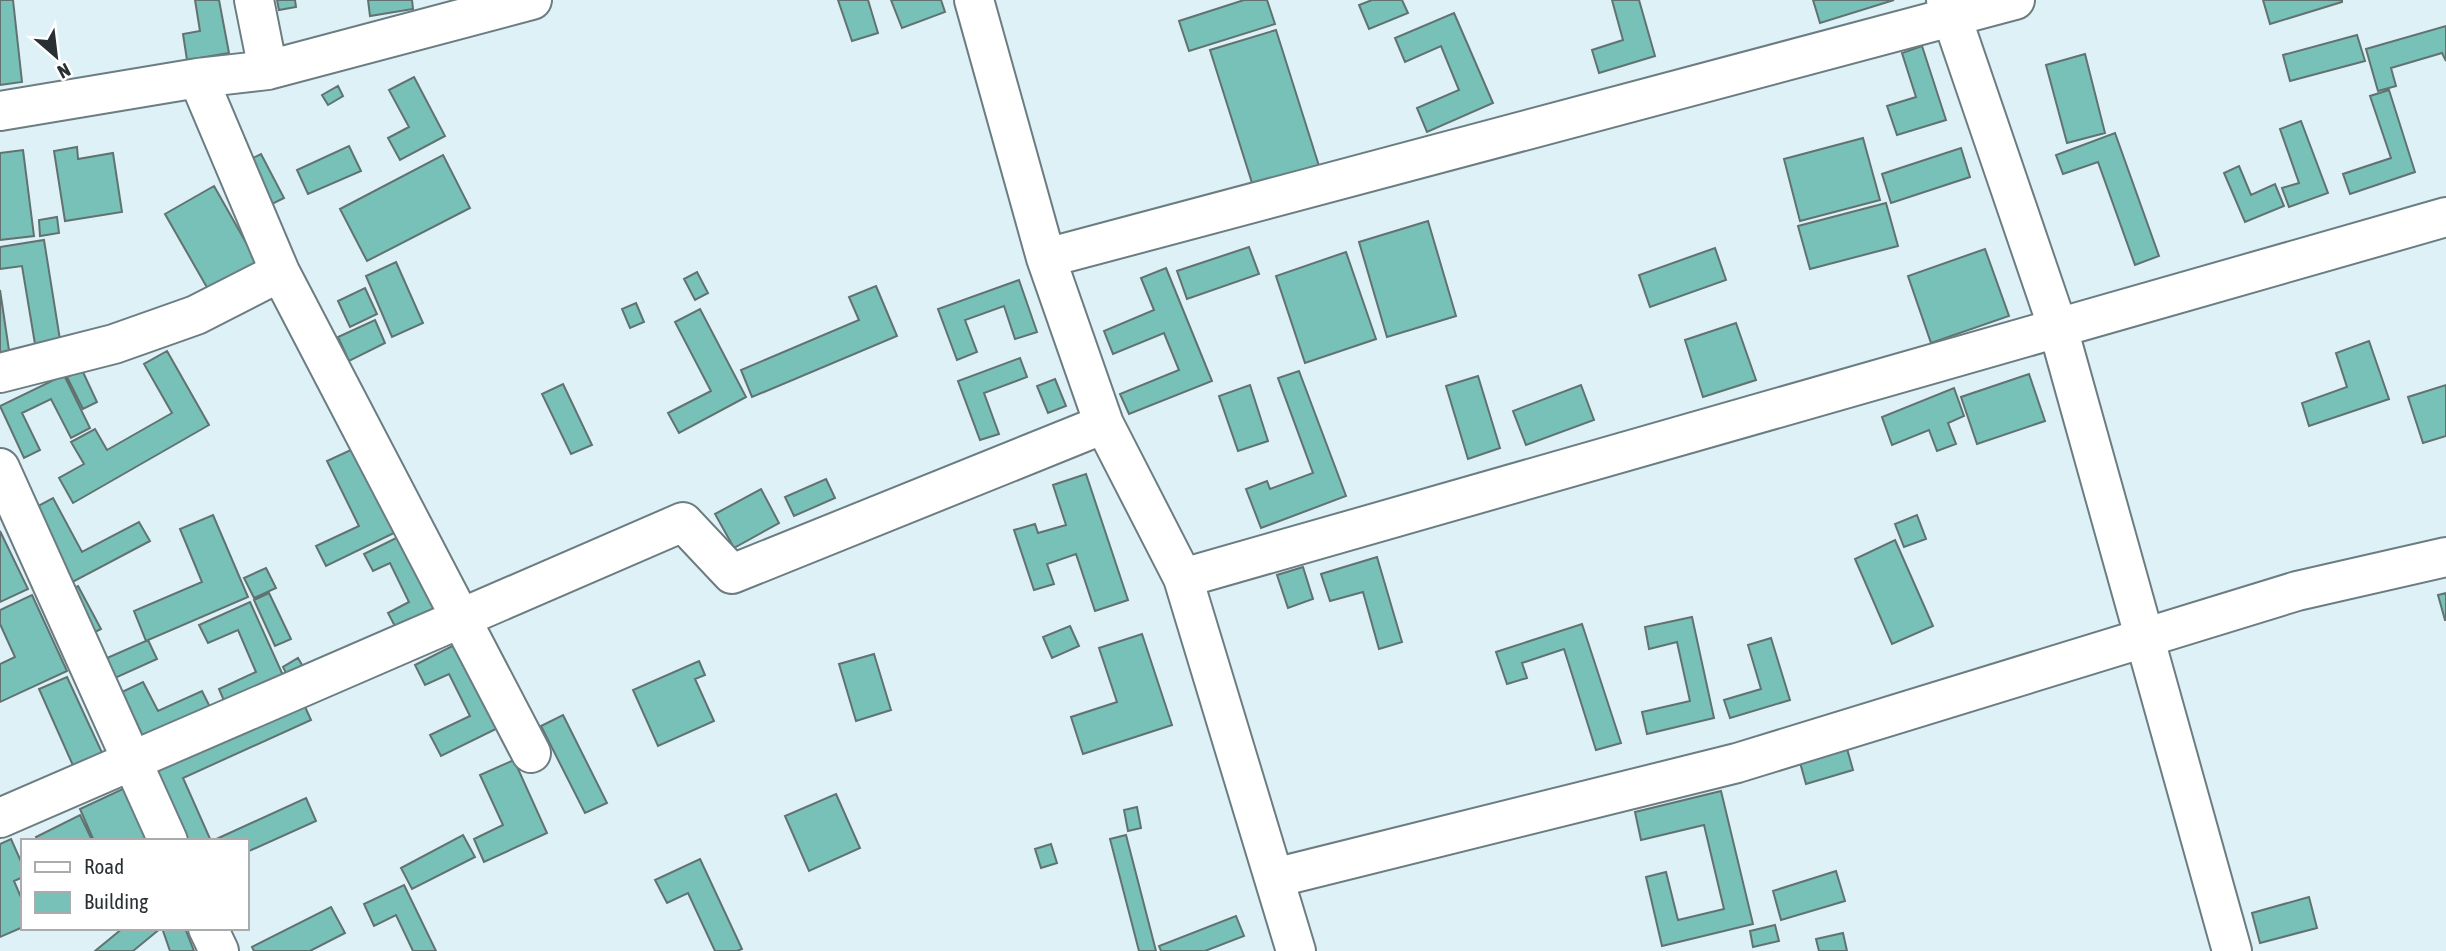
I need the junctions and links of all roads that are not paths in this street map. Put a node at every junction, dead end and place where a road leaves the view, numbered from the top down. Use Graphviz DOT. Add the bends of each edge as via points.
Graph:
graph roads {
  1 [pos="254,0"];
  2 [pos="532,0"];
  3 [pos="974,0"];
  4 [pos="2015,0"];
  5 [pos="1949,8"];
  6 [pos="268,71"];
  7 [pos="198,78"];
  8 [pos="0,111"];
  9 [pos="2446,217"];
  10 [pos="1046,258"];
  11 [pos="279,272"];
  12 [pos="2058,328"];
  13 [pos="0,373"];
  14 [pos="1104,424"];
  15 [pos="0,468"];
  16 [pos="2446,557"];
  17 [pos="1183,578"];
  18 [pos="461,617"];
  19 [pos="2145,639"];
  20 [pos="531,753"];
  21 [pos="132,761"];
  22 [pos="0,818"];
  23 [pos="168,839"];
  24 [pos="1274,878"];
  25 [pos="209,930"];
  26 [pos="219,951"];
  27 [pos="1296,951"];
  28 [pos="2232,951"];
  1 -- 6 [label="street"];
  2 -- 6 [label="street"];
  3 -- 10 [label="street"];
  4 -- 5 [label="street"];
  5 -- 10 [label="street"];
  5 -- 12 [label="street"];
  6 -- 7 [label="street"];
  7 -- 8 [label="street"];
  7 -- 11 [label="street"];
  9 -- 12 [label="street"];
  10 -- 14 [label="street"];
  11 -- 13 [label="street" via="196,315 114,344"];
  11 -- 18 [label="street"];
  12 -- 17 [label="street"];
  12 -- 19 [label="street"];
  14 -- 17 [label="street"];
  14 -- 18 [label="street" via="733,574 682,522"];
  15 -- 21 [label="street"];
  16 -- 19 [label="street" via="2297,591"];
  17 -- 24 [label="street"];
  18 -- 20 [label="street"];
  18 -- 21 [label="street"];
  19 -- 24 [label="street" via="1737,763"];
  19 -- 28 [label="street"];
  21 -- 22 [label="street"];
  21 -- 23 [label="street"];
  24 -- 27 [label="street"];
  25 -- 26 [label="street"];
}
